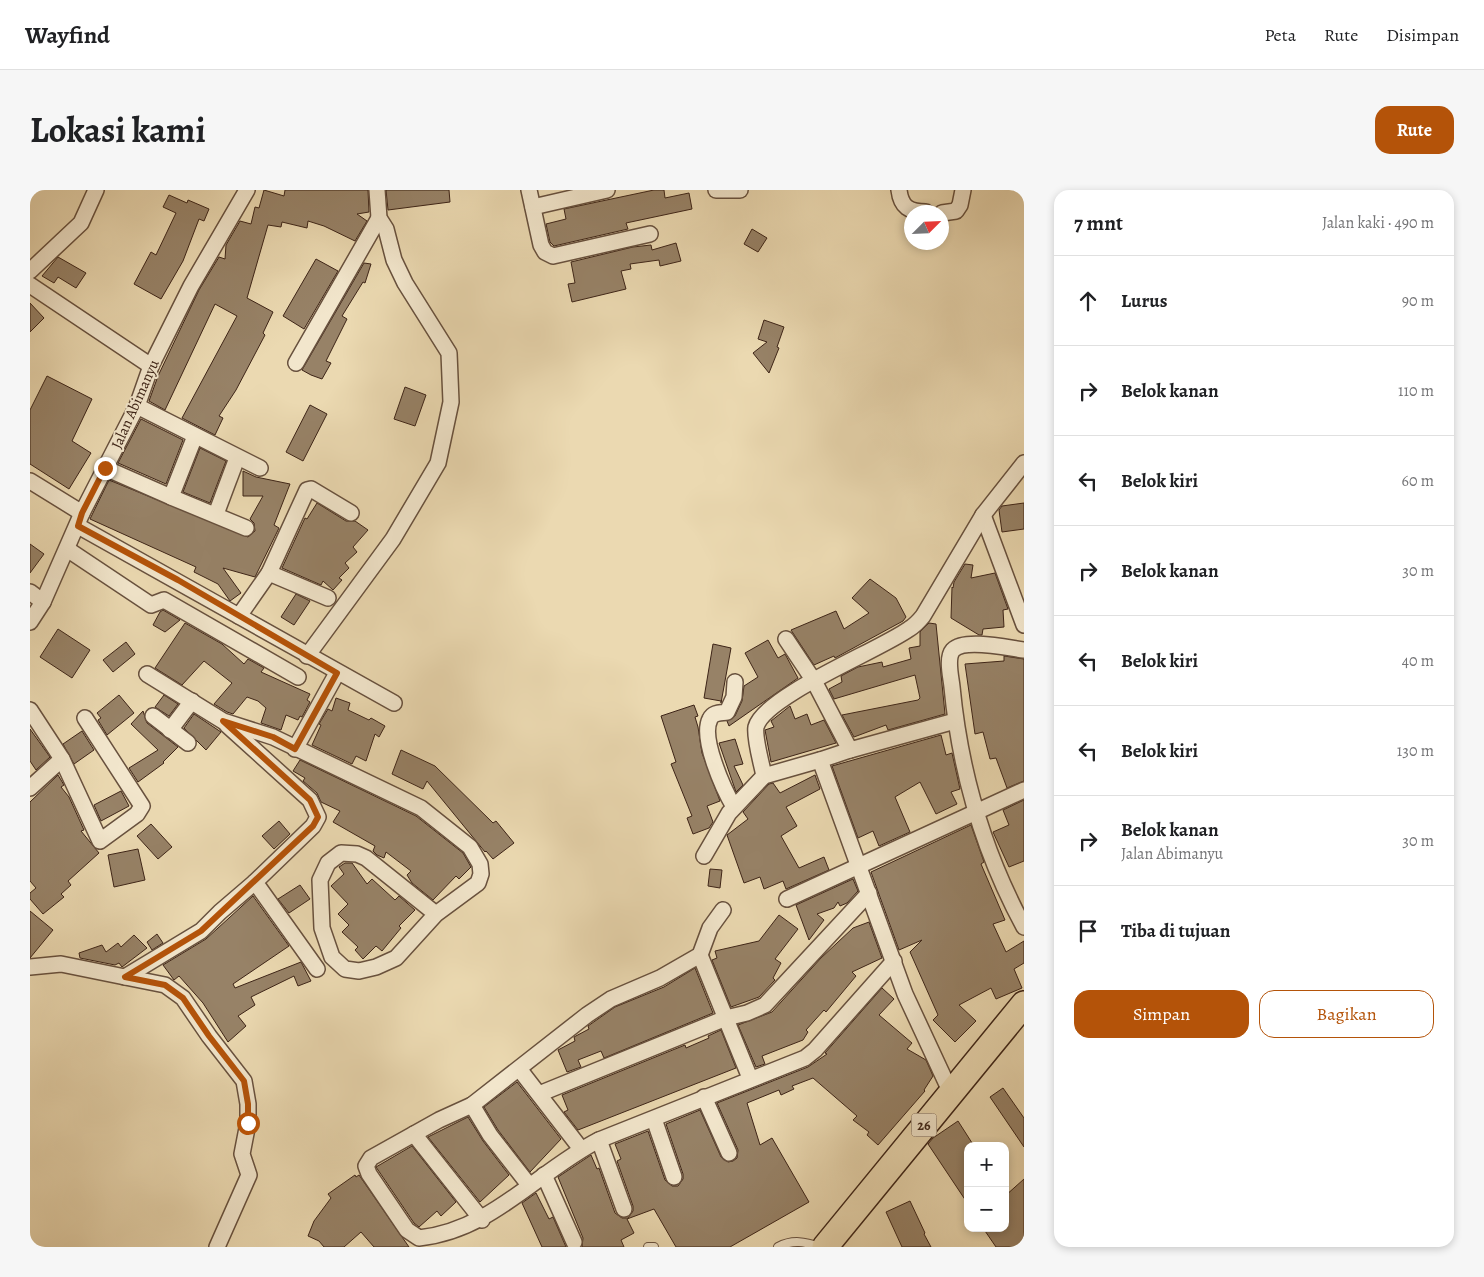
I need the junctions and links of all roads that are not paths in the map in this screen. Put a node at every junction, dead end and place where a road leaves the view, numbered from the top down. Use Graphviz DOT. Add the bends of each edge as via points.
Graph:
graph roads {
  1 [pos="96,190"];
  2 [pos="247,190"];
  3 [pos="377,190"];
  4 [pos="529,190"];
  5 [pos="607,190"];
  6 [pos="716,190"];
  7 [pos="740,190"];
  8 [pos="899,190"];
  9 [pos="963,190"];
  10 [pos="904,206"];
  11 [pos="533,207"];
  12 [pos="949,212"];
  13 [pos="379,218"];
  14 [pos="650,234"];
  15 [pos="30,271"];
  16 [pos="30,285"];
  17 [pos="296,363"];
  18 [pos="151,366"];
  19 [pos="137,406"];
  20 [pos="195,436"];
  21 [pos="237,458"];
  22 [pos="1024,463"];
  23 [pos="105,468"];
  24 [pos="260,468"];
  25 [pos="30,481"];
  26 [pos="171,497"];
  27 [pos="351,512"];
  28 [pos="216,514"];
  29 [pos="983,515"];
  30 [pos="80,519"];
  31 [pos="246,528"];
  32 [pos="67,549"];
  33 [pos="269,572"];
  34 [pos="30,592"];
  35 [pos="328,598"];
  36 [pos="43,602"];
  37 [pos="239,616"];
  38 [pos="30,622"];
  39 [pos="1024,625"];
  40 [pos="786,639"];
  41 [pos="1024,650"];
  42 [pos="307,656"];
  43 [pos="337,673"];
  44 [pos="147,674"];
  45 [pos="298,677"];
  46 [pos="814,681"];
  47 [pos="735,682"];
  48 [pos="192,701"];
  49 [pos="394,703"];
  50 [pos="30,710"];
  51 [pos="153,716"];
  52 [pos="86,718"];
  53 [pos="955,720"];
  54 [pos="223,721"];
  55 [pos="170,730"];
  56 [pos="188,743"];
  57 [pos="295,749"];
  58 [pos="850,750"];
  59 [pos="62,759"];
  60 [pos="820,760"];
  61 [pos="764,776"];
  62 [pos="30,788"];
  63 [pos="1024,790"];
  64 [pos="734,807"];
  65 [pos="976,812"];
  66 [pos="704,856"];
  67 [pos="859,866"];
  68 [pos="255,882"];
  69 [pos="869,893"];
  70 [pos="787,898"];
  71 [pos="723,910"];
  72 [pos="436,914"];
  73 [pos="1024,927"];
  74 [pos="700,956"];
  75 [pos="894,961"];
  76 [pos="30,968"];
  77 [pos="318,969"];
  78 [pos="125,977"];
  79 [pos="1024,1004"];
  80 [pos="726,1018"];
  81 [pos="520,1070"];
  82 [pos="750,1078"];
  83 [pos="951,1093"];
  84 [pos="538,1094"];
  85 [pos="704,1098"];
  86 [pos="472,1105"];
  87 [pos="654,1119"];
  88 [pos="414,1134"];
  89 [pos="599,1140"];
  90 [pos="580,1149"];
  91 [pos="729,1153"];
  92 [pos="544,1175"];
  93 [pos="674,1177"];
  94 [pos="529,1185"];
  95 [pos="624,1209"];
  96 [pos="482,1220"];
  97 [pos="574,1242"];
  98 [pos="217,1247"];
  99 [pos="648,1247"];
  100 [pos="654,1247"];
  101 [pos="778,1247"];
  102 [pos="823,1247"];
  1 -- 15 [label="street" via="82,223"];
  2 -- 18 [label="street, Jalan Abimanyu" via="191,286"];
  3 -- 13 [label="street"];
  4 -- 11 [label="street"];
  5 -- 11 [label="street"];
  6 -- 7 [label="street"];
  8 -- 10 [label="street"];
  9 -- 12 [label="street" via="960,205 956,211"];
  11 -- 14 [label="street" via="541,245 545,252 554,256"];
  13 -- 17 [label="street"];
  13 -- 42 [label="street" via="405,283 449,353 451,402 438,463 393,539"];
  16 -- 18 [label="street"];
  18 -- 19 [label="street, Jalan Abimanyu"];
  19 -- 20 [label="street"];
  19 -- 23 [label="street, Jalan Abimanyu"];
  20 -- 21 [label="street"];
  20 -- 26 [label="street"];
  21 -- 24 [label="street"];
  21 -- 28 [label="street"];
  22 -- 29 [label="street"];
  23 -- 26 [label="street"];
  23 -- 30 [label="street, Jalan Abimanyu"];
  25 -- 30 [label="street"];
  26 -- 28 [label="street"];
  27 -- 33 [label="street" via="311,489 307,490"];
  28 -- 31 [label="street"];
  29 -- 39 [label="street"];
  29 -- 46 [label="street" via="923,616 910,629"];
  30 -- 32 [label="street, Jalan Abimanyu"];
  30 -- 37 [label="street"];
  32 -- 36 [label="street, Jalan Abimanyu"];
  32 -- 45 [label="street" via="151,605 164,600"];
  33 -- 35 [label="street"];
  33 -- 37 [label="street"];
  34 -- 36 [label="street"];
  36 -- 38 [label="street, Jalan Abimanyu"];
  37 -- 42 [label="street"];
  40 -- 46 [label="street"];
  41 -- 53 [label="street" via="970,644 952,651 949,661"];
  42 -- 43 [label="street"];
  43 -- 49 [label="street"];
  43 -- 57 [label="street"];
  44 -- 48 [label="street"];
  46 -- 58 [label="street"];
  46 -- 61 [label="street" via="760,718 756,729"];
  47 -- 64 [label="street" via="732,705 727,712 714,714 708,730 714,764"];
  48 -- 54 [label="street"];
  48 -- 55 [label="street"];
  50 -- 59 [label="street"];
  51 -- 55 [label="street"];
  52 -- 59 [label="street" via="142,806 137,814 100,841"];
  53 -- 58 [label="street"];
  53 -- 65 [label="street"];
  54 -- 57 [label="street" via="273,737"];
  54 -- 68 [label="street" via="310,800 318,817 313,826"];
  55 -- 56 [label="street"];
  57 -- 72 [label="street" via="422,808 470,847 480,864 478,882"];
  58 -- 60 [label="street"];
  59 -- 62 [label="street"];
  60 -- 61 [label="street"];
  60 -- 67 [label="street"];
  61 -- 64 [label="street"];
  63 -- 65 [label="street"];
  64 -- 66 [label="street"];
  65 -- 67 [label="street"];
  65 -- 73 [label="street" via="1004,889"];
  67 -- 69 [label="street"];
  67 -- 70 [label="street"];
  68 -- 77 [label="street"];
  68 -- 78 [label="street" via="201,931"];
  69 -- 75 [label="street"];
  69 -- 80 [label="street" via="765,1005"];
  71 -- 74 [label="street" via="710,928"];
  72 -- 72 [label="street" via="396,958 376,968 345,969 332,957 322,928 320,880 328,863 341,853 357,854"];
  74 -- 80 [label="street"];
  74 -- 81 [label="street" via="660,978 610,999"];
  75 -- 82 [label="street" via="816,1050 791,1064"];
  75 -- 83 [label="street"];
  76 -- 78 [label="street" via="61,964"];
  78 -- 98 [label="street" via="165,985 183,998 244,1081 248,1114 242,1154 249,1175"];
  79 -- 83 [label="highway, 26"];
  80 -- 82 [label="street"];
  80 -- 84 [label="street"];
  81 -- 84 [label="street"];
  81 -- 86 [label="street"];
  82 -- 85 [label="street"];
  83 -- 102 [label="highway, 26"];
  84 -- 90 [label="street"];
  85 -- 87 [label="street"];
  85 -- 91 [label="street"];
  86 -- 88 [label="street"];
  86 -- 94 [label="street" via="490,1136"];
  87 -- 89 [label="street"];
  87 -- 93 [label="street"];
  88 -- 96 [label="street"];
  88 -- 96 [label="street" via="371,1158 366,1166 407,1230 418,1238 429,1238"];
  89 -- 90 [label="street"];
  89 -- 95 [label="street"];
  90 -- 92 [label="street"];
  92 -- 94 [label="street"];
  92 -- 97 [label="street"];
  94 -- 96 [label="street"];
  99 -- 100 [label="lane"];
  101 -- 102 [label="lane" via="788,1242"];
}
